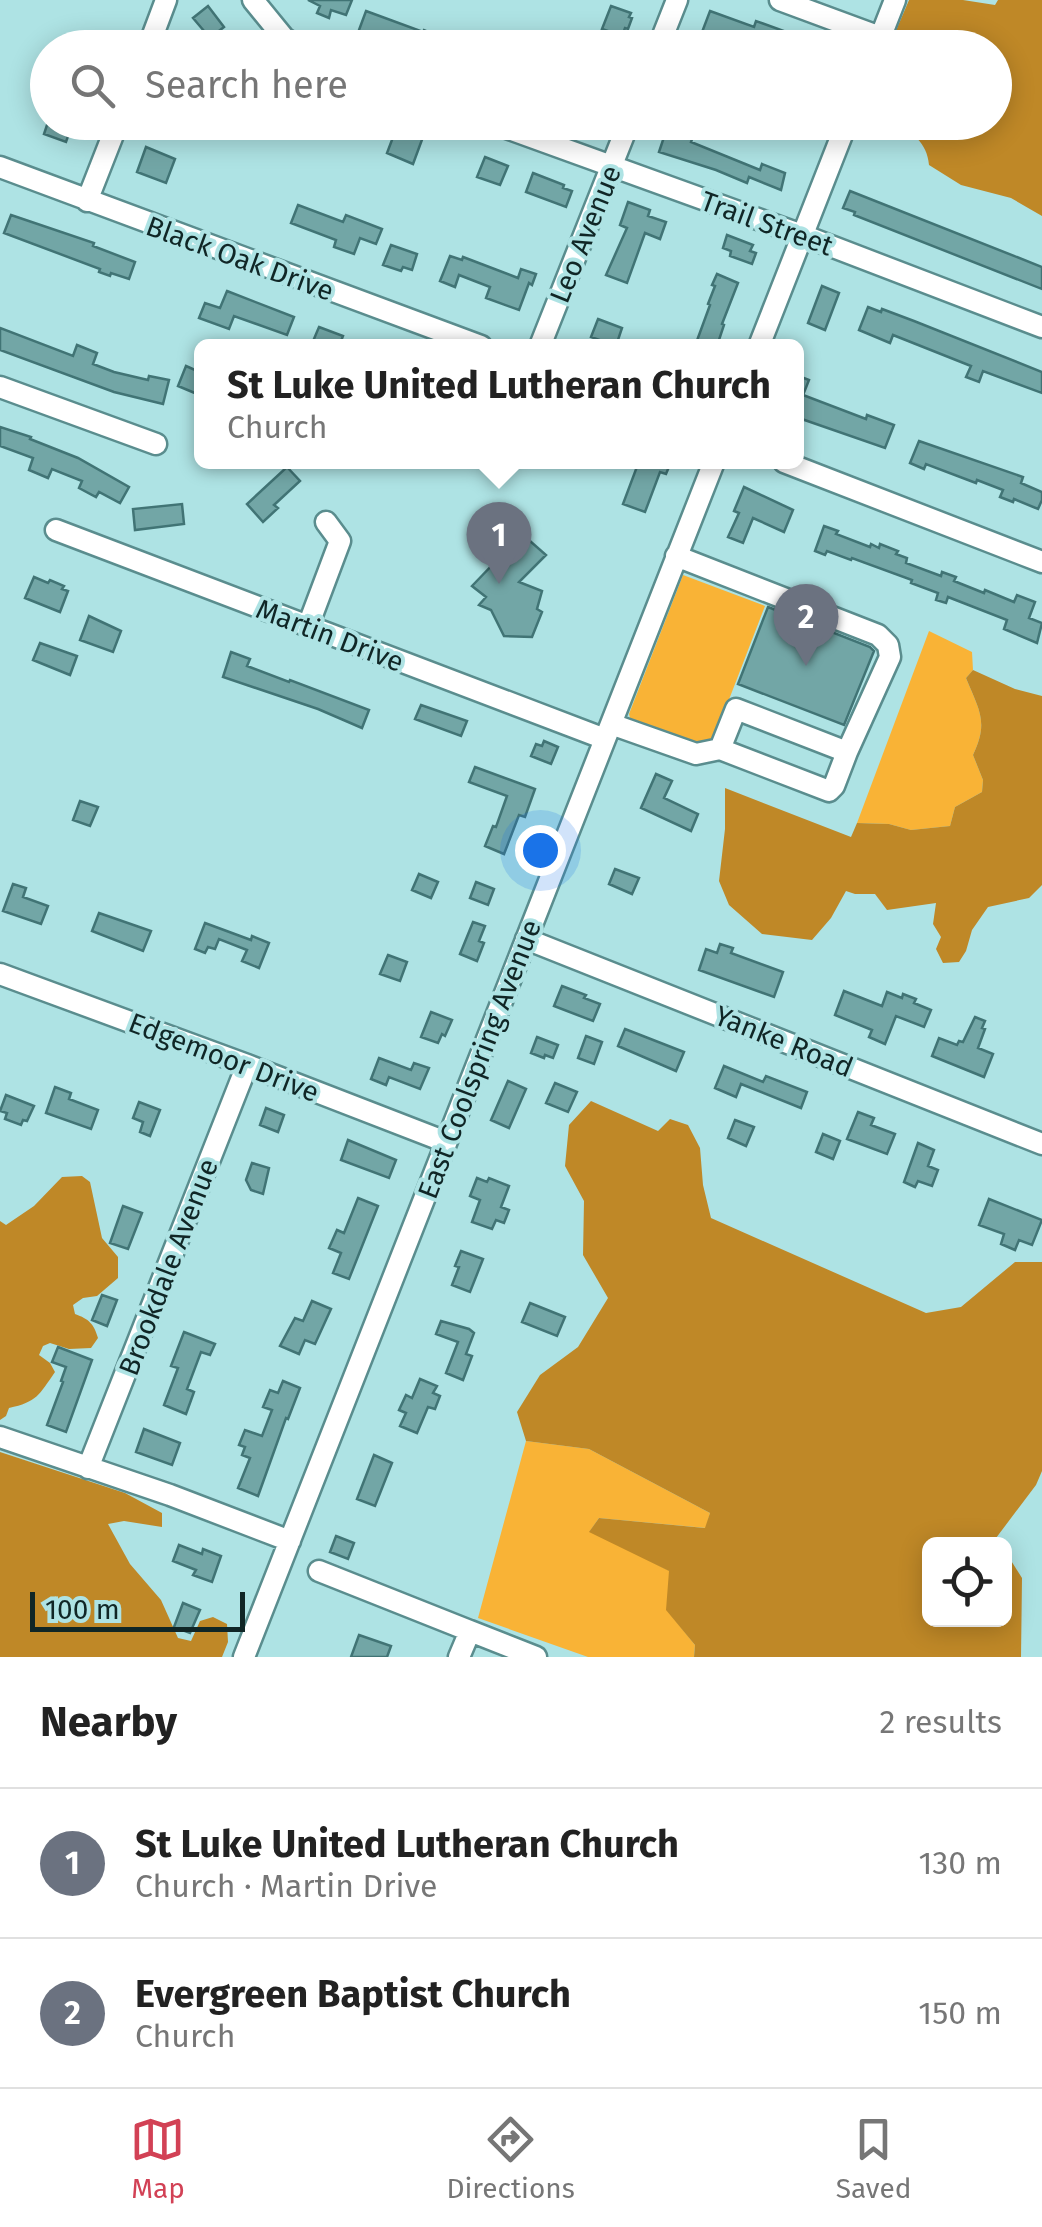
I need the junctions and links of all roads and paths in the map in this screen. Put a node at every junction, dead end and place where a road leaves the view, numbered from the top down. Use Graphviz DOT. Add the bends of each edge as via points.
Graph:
graph roads {
  1 [pos="166,0"];
  2 [pos="253,0"];
  3 [pos="677,0"];
  4 [pos="780,0"];
  5 [pos="895,0"];
  6 [pos="155,30"];
  7 [pos="277,30"];
  8 [pos="665,30"];
  9 [pos="850,30"];
  10 [pos="883,30"];
  11 [pos="111,140"];
  12 [pos="538,140"];
  13 [pos="622,140"];
  14 [pos="840,140"];
  15 [pos="0,167"];
  16 [pos="611,167"];
  17 [pos="87,201"];
  18 [pos="802,235"];
  19 [pos="1042,327"];
  20 [pos="462,339"];
  21 [pos="543,339"];
  22 [pos="762,339"];
  23 [pos="0,387"];
  24 [pos="156,444"];
  25 [pos="711,469"];
  26 [pos="802,469"];
  27 [pos="326,522"];
  28 [pos="56,530"];
  29 [pos="676,556"];
  30 [pos="1042,562"];
  31 [pos="308,626"];
  32 [pos="608,731"];
  33 [pos="720,749"];
  34 [pos="847,752"];
  35 [pos="526,939"];
  36 [pos="0,974"];
  37 [pos="247,1065"];
  38 [pos="446,1142"];
  39 [pos="1042,1144"];
  40 [pos="0,1437"];
  41 [pos="88,1468"];
  42 [pos="290,1541"];
  43 [pos="320,1571"];
  44 [pos="470,1631"];
  45 [pos="244,1657"];
  46 [pos="459,1657"];
  47 [pos="536,1657"];
  1 -- 6 [label="street"];
  2 -- 7 [label="street"];
  3 -- 8 [label="street"];
  4 -- 9 [label="street"];
  5 -- 10 [label="street"];
  11 -- 17 [label="street"];
  12 -- 16 [label="street, Trail Street"];
  13 -- 16 [label="street, Leo Avenue"];
  14 -- 18 [label="street"];
  15 -- 17 [label="street, Black Oak Drive"];
  16 -- 18 [label="street, Trail Street"];
  16 -- 21 [label="street, Leo Avenue"];
  17 -- 20 [label="street, Black Oak Drive"];
  18 -- 19 [label="street, Trail Street"];
  18 -- 22 [label="street"];
  23 -- 24 [label="street"];
  25 -- 29 [label="street, East Coolspring Avenue"];
  26 -- 30 [label="street"];
  27 -- 31 [label="street" via="340,541"];
  28 -- 31 [label="street, Martin Drive"];
  29 -- 32 [label="street, East Coolspring Avenue"];
  29 -- 34 [label="street" via="888,644 890,657"];
  31 -- 32 [label="street, Martin Drive"];
  32 -- 33 [label="street, Martin Drive" via="696,754"];
  32 -- 35 [label="street, East Coolspring Avenue"];
  33 -- 34 [label="street, Martin Drive" via="829,791"];
  33 -- 34 [label="street" via="736,709"];
  35 -- 38 [label="street, East Coolspring Avenue"];
  35 -- 39 [label="street, Yanke Road"];
  36 -- 37 [label="street, Edgemoor Drive"];
  37 -- 38 [label="street, Edgemoor Drive"];
  37 -- 41 [label="street, Brookdale Avenue"];
  38 -- 42 [label="street, East Coolspring Avenue"];
  40 -- 41 [label="street"];
  41 -- 42 [label="street"];
  42 -- 45 [label="street, East Coolspring Avenue"];
  43 -- 44 [label="street"];
  44 -- 46 [label="street"];
  44 -- 47 [label="street"];
}
